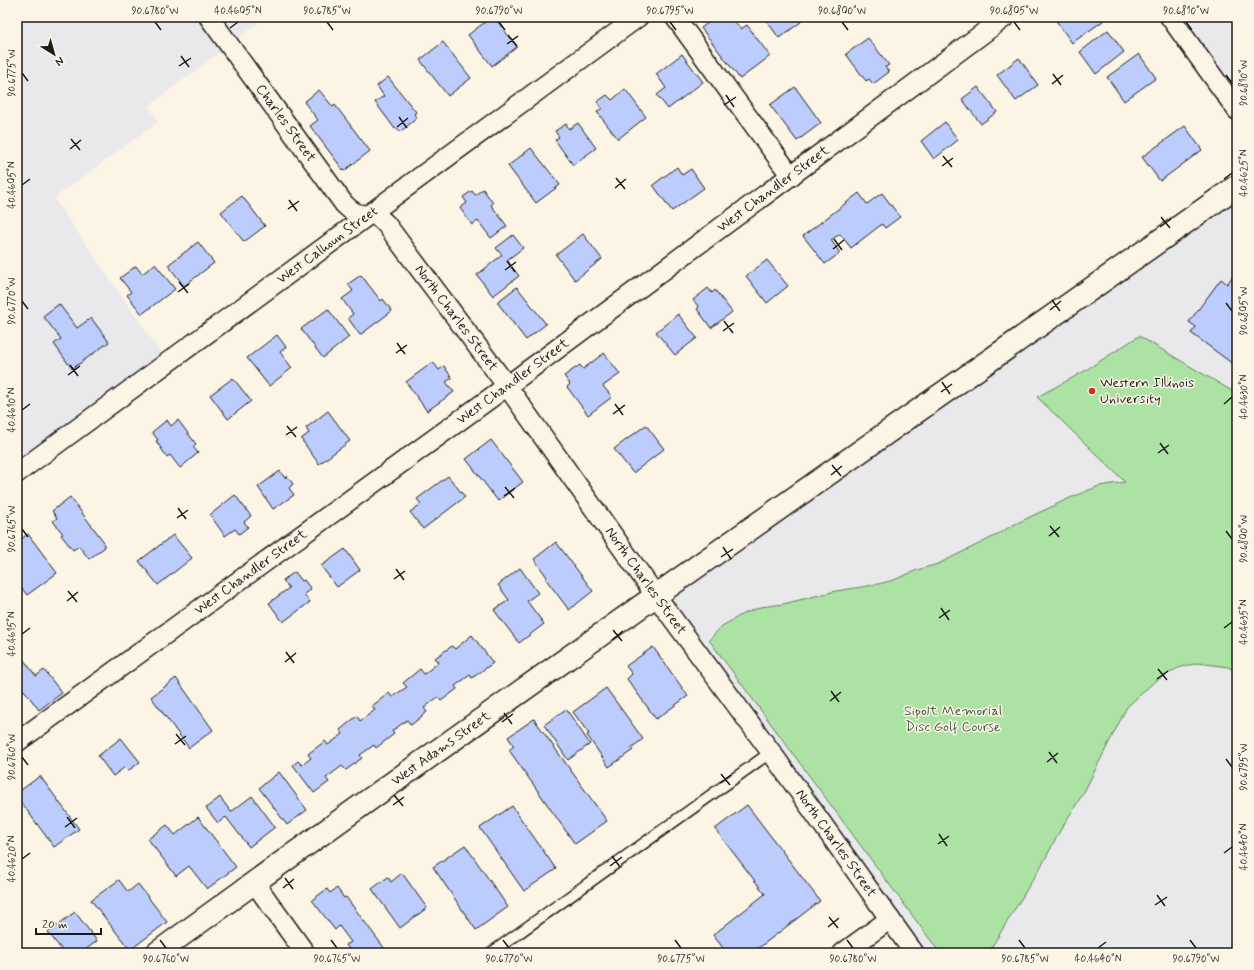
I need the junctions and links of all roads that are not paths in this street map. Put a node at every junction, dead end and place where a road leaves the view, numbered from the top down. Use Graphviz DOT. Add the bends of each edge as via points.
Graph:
graph roads {
  1 [pos="209,17"];
  2 [pos="638,17"];
  3 [pos="675,17"];
  4 [pos="1005,17"];
  5 [pos="1170,17"];
  6 [pos="1237,110"];
  7 [pos="791,176"];
  8 [pos="1237,186"];
  9 [pos="372,213"];
  10 [pos="507,386"];
  11 [pos="17,473"];
  12 [pos="656,596"];
  13 [pos="17,742"];
  14 [pos="771,752"];
  15 [pos="254,882"];
  16 [pos="890,919"];
  17 [pos="157,953"];
  18 [pos="305,953"];
  19 [pos="491,953"];
  20 [pos="843,953"];
  21 [pos="914,953"];
  1 -- 9 [label="street, Charles Street" via="344,204 356,213"];
  2 -- 9 [label="street, West Calhoun Street"];
  3 -- 7 [label="street"];
  4 -- 7 [label="street, West Chandler Street"];
  5 -- 6 [label="street"];
  7 -- 10 [label="street, West Chandler Street"];
  8 -- 12 [label="street, West Adams Street"];
  9 -- 10 [label="street, North Charles Street" via="386,224"];
  9 -- 11 [label="street, West Calhoun Street"];
  10 -- 12 [label="street, North Charles Street"];
  10 -- 13 [label="street, West Chandler Street"];
  12 -- 14 [label="street, North Charles Street"];
  12 -- 15 [label="street, West Adams Street"];
  14 -- 16 [label="street, North Charles Street"];
  14 -- 19 [label="lane"];
  15 -- 17 [label="street, West Adams Street"];
  15 -- 18 [label="street"];
  16 -- 20 [label="street"];
  16 -- 21 [label="street, North Charles Street"];
}
